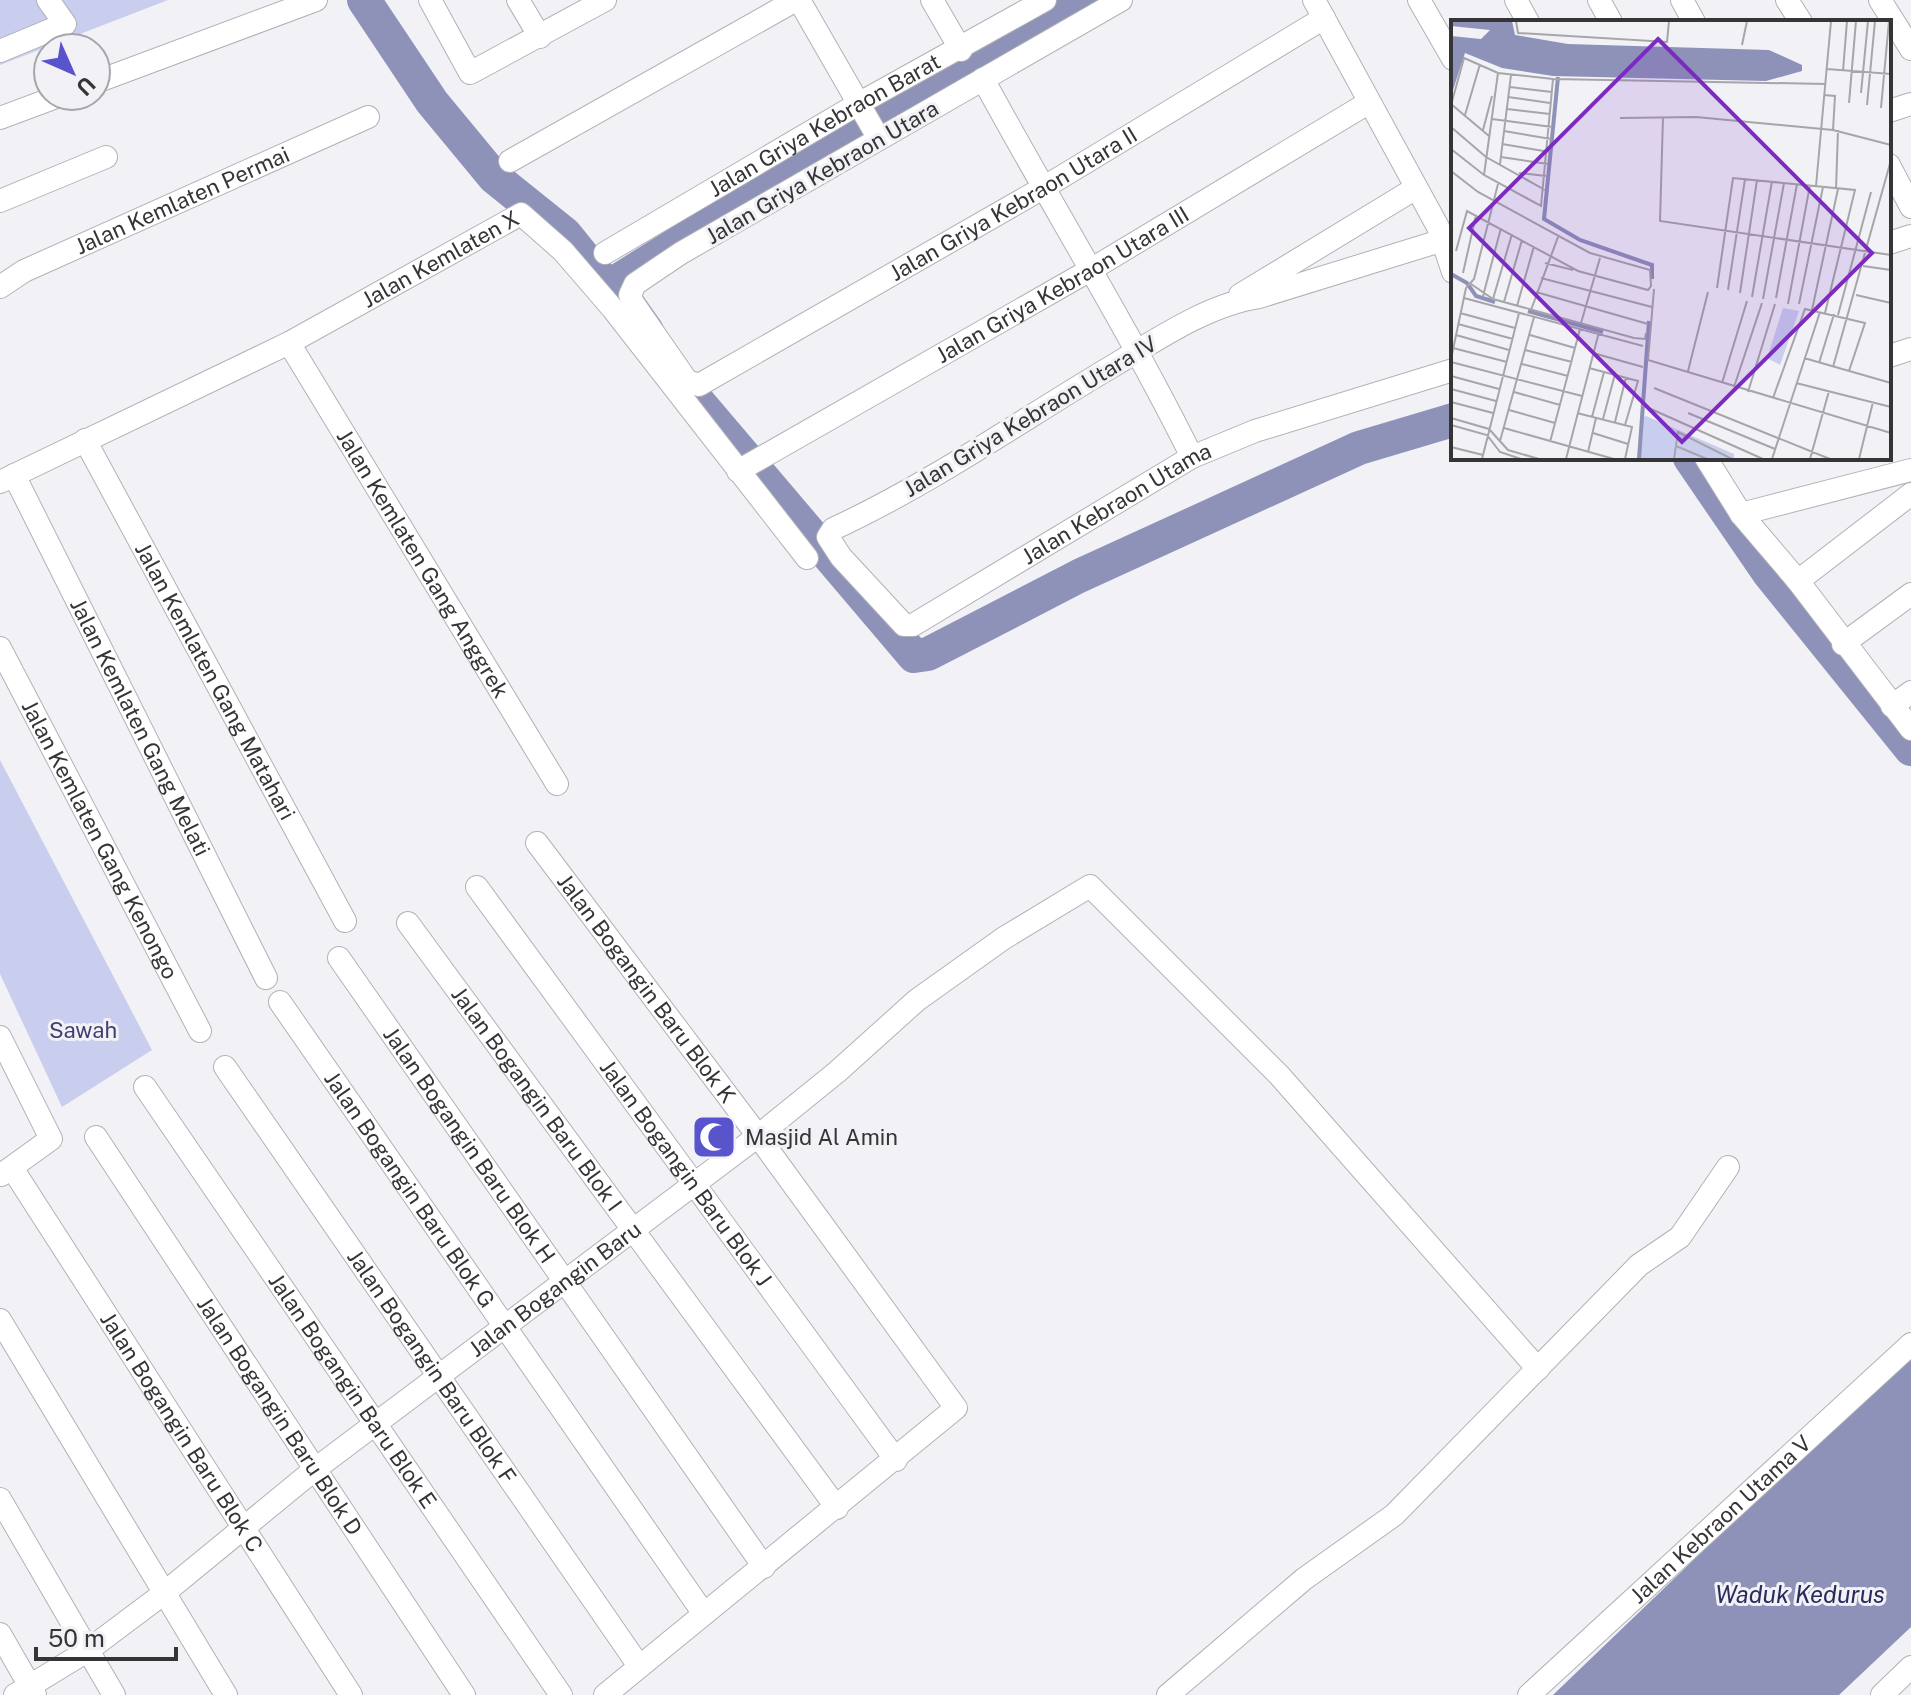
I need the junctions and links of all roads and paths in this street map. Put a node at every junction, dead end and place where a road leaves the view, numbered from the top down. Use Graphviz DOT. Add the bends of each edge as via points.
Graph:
graph roads {
  1 [pos="48,0"];
  2 [pos="316,0"];
  3 [pos="430,0"];
  4 [pos="518,0"];
  5 [pos="604,0"];
  6 [pos="797,0"];
  7 [pos="932,0"];
  8 [pos="1045,0"];
  9 [pos="1121,0"];
  10 [pos="1419,0"];
  11 [pos="1516,0"];
  12 [pos="1599,0"];
  13 [pos="1682,0"];
  14 [pos="1787,0"];
  15 [pos="1880,0"];
  16 [pos="1319,9"];
  17 [pos="1527,20"];
  18 [pos="1610,20"];
  19 [pos="1693,20"];
  20 [pos="1800,20"];
  21 [pos="540,37"];
  22 [pos="1911,49"];
  23 [pos="961,50"];
  24 [pos="0,51"];
  25 [pos="1451,56"];
  26 [pos="112,76"];
  27 [pos="983,79"];
  28 [pos="1368,103"];
  29 [pos="1911,104"];
  30 [pos="32,106"];
  31 [pos="861,108"];
  32 [pos="1891,110"];
  33 [pos="368,117"];
  34 [pos="0,118"];
  35 [pos="878,136"];
  36 [pos="106,157"];
  37 [pos="510,161"];
  38 [pos="1891,169"];
  39 [pos="1043,188"];
  40 [pos="1416,188"];
  41 [pos="0,201"];
  42 [pos="1911,207"];
  43 [pos="1911,236"];
  44 [pos="1448,238"];
  45 [pos="1891,242"];
  46 [pos="605,253"];
  47 [pos="1451,258"];
  48 [pos="1092,269"];
  49 [pos="0,287"];
  50 [pos="1233,301"];
  51 [pos="289,343"];
  52 [pos="1911,349"];
  53 [pos="1139,350"];
  54 [pos="1891,355"];
  55 [pos="1451,371"];
  56 [pos="699,385"];
  57 [pos="85,440"];
  58 [pos="1192,457"];
  59 [pos="1707,460"];
  60 [pos="746,466"];
  61 [pos="1911,470"];
  62 [pos="7,478"];
  63 [pos="1911,494"];
  64 [pos="1741,514"];
  65 [pos="829,534"];
  66 [pos="807,558"];
  67 [pos="1798,581"];
  68 [pos="1911,594"];
  69 [pos="1843,644"];
  70 [pos="0,648"];
  71 [pos="1911,692"];
  72 [pos="1892,706"];
  73 [pos="1911,729"];
  74 [pos="557,784"];
  75 [pos="537,843"];
  76 [pos="477,887"];
  77 [pos="345,921"];
  78 [pos="408,923"];
  79 [pos="339,958"];
  80 [pos="266,978"];
  81 [pos="280,1002"];
  82 [pos="200,1031"];
  83 [pos="0,1037"];
  84 [pos="225,1067"];
  85 [pos="145,1087"];
  86 [pos="758,1136"];
  87 [pos="96,1137"];
  88 [pos="1728,1167"];
  89 [pos="6,1172"];
  90 [pos="696,1182"];
  91 [pos="632,1229"];
  92 [pos="564,1282"];
  93 [pos="0,1320"];
  94 [pos="506,1327"];
  95 [pos="1911,1344"];
  96 [pos="1547,1360"];
  97 [pos="441,1376"];
  98 [pos="377,1424"];
  99 [pos="896,1460"];
  100 [pos="314,1470"];
  101 [pos="0,1499"];
  102 [pos="837,1508"];
  103 [pos="243,1527"];
  104 [pos="764,1567"];
  105 [pos="163,1594"];
  106 [pos="704,1614"];
  107 [pos="0,1634"];
  108 [pos="87,1651"];
  109 [pos="639,1666"];
  110 [pos="1911,1667"];
  111 [pos="27,1692"];
  112 [pos="114,1695"];
  113 [pos="226,1695"];
  114 [pos="351,1695"];
  115 [pos="464,1695"];
  116 [pos="561,1695"];
  117 [pos="605,1695"];
  118 [pos="1168,1695"];
  119 [pos="1529,1695"];
  120 [pos="1882,1695"];
  1 -- 24 [label="street" via="65,24"];
  2 -- 26 [label="street"];
  3 -- 21 [label="street" via="470,73"];
  4 -- 21 [label="street"];
  5 -- 21 [label="street"];
  6 -- 31 [label="street"];
  6 -- 37 [label="street"];
  7 -- 23 [label="street"];
  8 -- 23 [label="street, Jalan Griya Kebraon Barat"];
  9 -- 27 [label="street, Jalan Griya Kebraon Utara"];
  10 -- 25 [label="street"];
  11 -- 17 [label="street"];
  12 -- 18 [label="street"];
  13 -- 19 [label="street"];
  14 -- 20 [label="street"];
  15 -- 22 [label="street"];
  16 -- 28 [label="street"];
  16 -- 39 [label="street, Jalan Griya Kebraon Utara II"];
  23 -- 31 [label="street, Jalan Griya Kebraon Barat"];
  27 -- 35 [label="street, Jalan Griya Kebraon Utara"];
  27 -- 39 [label="street"];
  28 -- 40 [label="street"];
  28 -- 48 [label="street, Jalan Griya Kebraon Utara III"];
  29 -- 32 [label="street"];
  30 -- 34 [label="street"];
  31 -- 35 [label="street"];
  31 -- 46 [label="street, Jalan Griya Kebraon Barat"];
  33 -- 49 [label="street, Jalan Kemlaten Permai" via="24,271"];
  35 -- 56 [label="street, Jalan Griya Kebraon Utara" via="635,284 633,303 687,381"];
  36 -- 41 [label="street"];
  38 -- 42 [label="street"];
  39 -- 48 [label="street"];
  39 -- 56 [label="street, Jalan Griya Kebraon Utara II"];
  40 -- 44 [label="street"];
  40 -- 50 [label="street, Jalan Griya Kebraon Utara IV"];
  43 -- 45 [label="street"];
  44 -- 47 [label="street"];
  44 -- 50 [label="street, Jalan Griya Kebraon Utara IV"];
  48 -- 53 [label="street"];
  48 -- 60 [label="street, Jalan Griya Kebraon Utara III"];
  50 -- 53 [label="street, Jalan Griya Kebraon Utara IV"];
  51 -- 57 [label="street, Jalan Kemlaten X"];
  51 -- 60 [label="street, Jalan Kemlaten X" via="525,214 563,251"];
  51 -- 74 [label="street, Jalan Kemlaten Gang Anggrek"];
  52 -- 54 [label="street"];
  53 -- 58 [label="street"];
  53 -- 65 [label="street, Jalan Griya Kebraon Utara IV"];
  55 -- 58 [label="street, Jalan Kebraon Utama" via="1255,431"];
  57 -- 62 [label="street, Jalan Kemlaten X"];
  57 -- 77 [label="street, Jalan Kemlaten Gang Matahari"];
  58 -- 65 [label="street, Jalan Kebraon Utama" via="913,625 904,625 841,557"];
  59 -- 64 [label="street"];
  60 -- 66 [label="street, Jalan Kemlaten X"];
  61 -- 64 [label="street"];
  62 -- 80 [label="street, Jalan Kemlaten Gang Melati"];
  63 -- 67 [label="street"];
  64 -- 67 [label="street"];
  67 -- 69 [label="street"];
  68 -- 69 [label="street"];
  69 -- 72 [label="street"];
  70 -- 82 [label="street, Jalan Kemlaten Gang Kenongo"];
  71 -- 72 [label="street"];
  72 -- 73 [label="street"];
  75 -- 86 [label="street, Jalan Bogangin Baru Blok K"];
  76 -- 90 [label="street, Jalan Bogangin Baru Blok J"];
  78 -- 91 [label="street, Jalan Bogangin Baru Blok I"];
  79 -- 92 [label="street, Jalan Bogangin Baru Blok H"];
  81 -- 94 [label="street, Jalan Bogangin Baru Blok G"];
  83 -- 89 [label="street" via="51,1139"];
  84 -- 97 [label="street, Jalan Bogangin Baru Blok F"];
  85 -- 98 [label="street, Jalan Bogangin Baru Blok E"];
  86 -- 90 [label="street, Jalan Bogangin Baru"];
  86 -- 96 [label="street, Jalan Bogangin Baru" via="917,1000 1090,886 1279,1075"];
  86 -- 99 [label="street, Jalan Bogangin Baru Blok K" via="956,1403 953,1413"];
  87 -- 100 [label="street, Jalan Bogangin Baru Blok D"];
  88 -- 96 [label="street" via="1680,1237 1639,1265"];
  89 -- 103 [label="street, Jalan Bogangin Baru Blok C"];
  90 -- 91 [label="street, Jalan Bogangin Baru"];
  90 -- 99 [label="street, Jalan Bogangin Baru Blok J"];
  91 -- 92 [label="street, Jalan Bogangin Baru"];
  91 -- 102 [label="street, Jalan Bogangin Baru Blok I"];
  92 -- 94 [label="street, Jalan Bogangin Baru"];
  92 -- 104 [label="street, Jalan Bogangin Baru Blok H"];
  93 -- 105 [label="street"];
  94 -- 97 [label="street, Jalan Bogangin Baru"];
  94 -- 106 [label="street, Jalan Bogangin Baru Blok G"];
  95 -- 119 [label="street, Jalan Kebraon Utama V"];
  96 -- 118 [label="street" via="1394,1515 1331,1557"];
  97 -- 98 [label="street, Jalan Bogangin Baru"];
  97 -- 109 [label="street, Jalan Bogangin Baru Blok F"];
  98 -- 100 [label="street, Jalan Bogangin Baru"];
  98 -- 116 [label="street, Jalan Bogangin Baru Blok E"];
  99 -- 102 [label="street"];
  100 -- 103 [label="street, Jalan Bogangin Baru"];
  100 -- 115 [label="street, Jalan Bogangin Baru Blok D"];
  101 -- 108 [label="street"];
  102 -- 104 [label="street"];
  103 -- 105 [label="street, Jalan Bogangin Baru"];
  103 -- 114 [label="street, Jalan Bogangin Baru Blok C"];
  104 -- 106 [label="street"];
  105 -- 108 [label="street, Jalan Bogangin Baru"];
  105 -- 113 [label="street"];
  106 -- 109 [label="street"];
  107 -- 111 [label="street"];
  108 -- 111 [label="street, Jalan Bogangin Baru"];
  108 -- 112 [label="street"];
  109 -- 117 [label="street"];
  110 -- 120 [label="street"];
}
